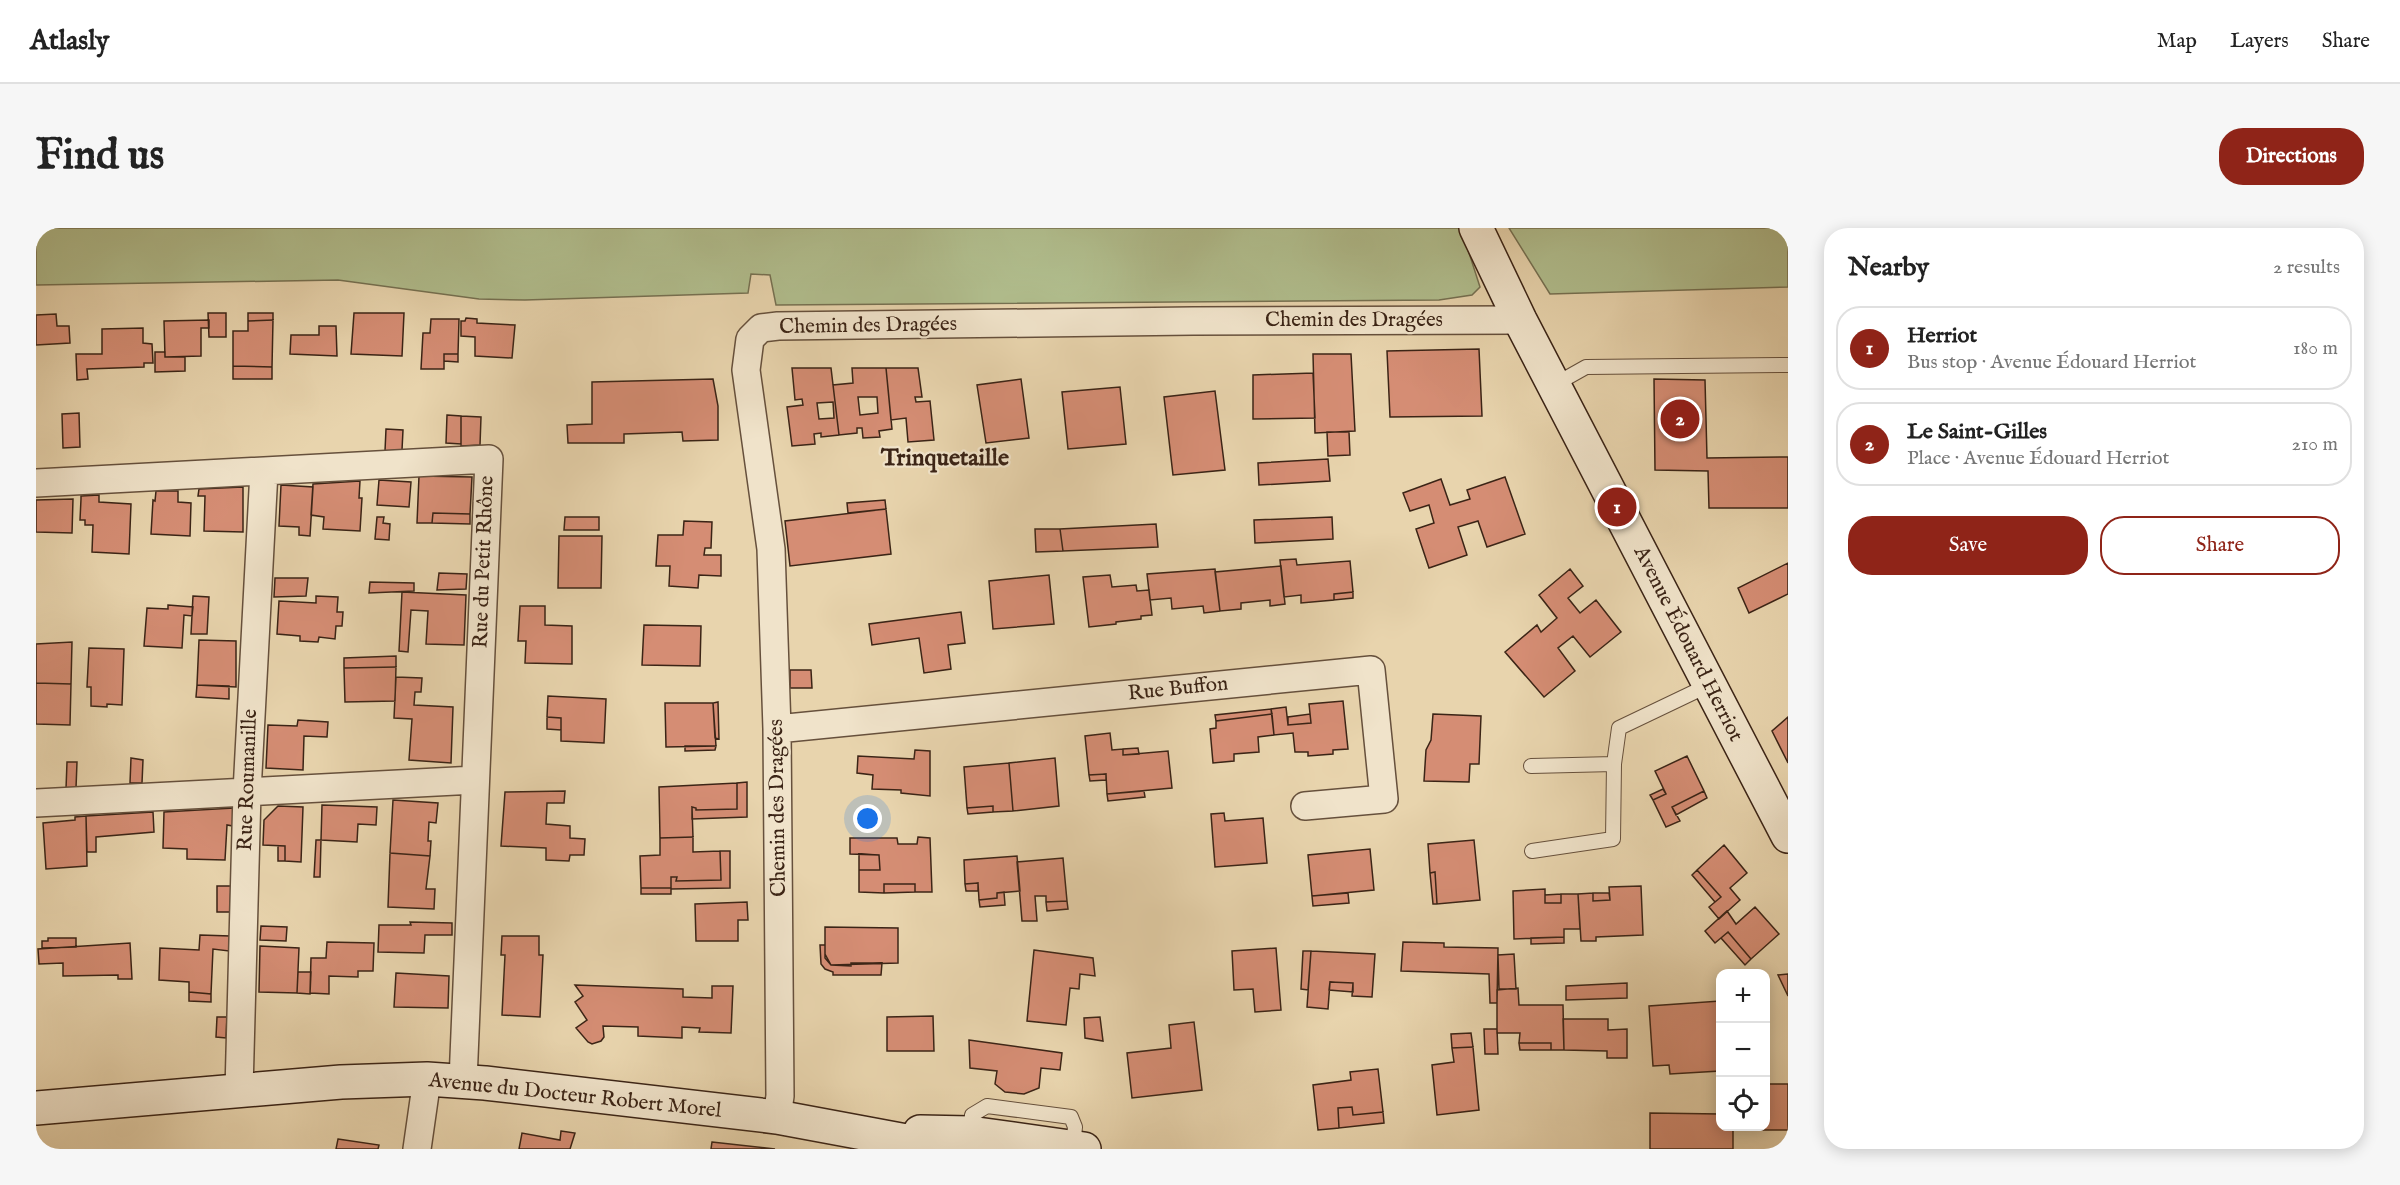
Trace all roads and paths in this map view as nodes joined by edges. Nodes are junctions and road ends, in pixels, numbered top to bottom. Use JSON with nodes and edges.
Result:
{"nodes":[{"id":1,"x":1476,"y":228,"type":"edge"},
{"id":2,"x":1520,"y":320,"type":"junction"},
{"id":3,"x":1788,"y":365,"type":"edge"},
{"id":4,"x":1554,"y":385,"type":"junction"},
{"id":5,"x":264,"y":471,"type":"junction"},
{"id":6,"x":36,"y":483,"type":"edge"},
{"id":7,"x":1709,"y":685,"type":"junction"},
{"id":8,"x":777,"y":729,"type":"junction"},
{"id":9,"x":1614,"y":764,"type":"junction"},
{"id":10,"x":1531,"y":766,"type":"dead end"},
{"id":11,"x":475,"y":780,"type":"junction"},
{"id":12,"x":247,"y":792,"type":"junction"},
{"id":13,"x":36,"y":804,"type":"edge"},
{"id":14,"x":1305,"y":806,"type":"dead end"},
{"id":15,"x":1788,"y":836,"type":"edge"},
{"id":16,"x":1532,"y":851,"type":"dead end"},
{"id":17,"x":427,"y":1079,"type":"junction"},
{"id":18,"x":463,"y":1081,"type":"junction"},
{"id":19,"x":238,"y":1090,"type":"junction"},
{"id":20,"x":36,"y":1108,"type":"edge"},
{"id":21,"x":777,"y":1117,"type":"junction"},
{"id":22,"x":860,"y":1140,"type":"edge"},
{"id":23,"x":959,"y":1141,"type":"edge"},
{"id":24,"x":1078,"y":1148,"type":"edge"},
{"id":25,"x":417,"y":1149,"type":"edge"}],
"edges":[{"from":1,"to":2,"type":"street","name":"Avenue Édouard Herriot"},
{"from":2,"to":4,"type":"street","name":"Avenue Édouard Herriot"},
{"from":2,"to":8,"type":"street","name":"Chemin des Dragées"},
{"from":3,"to":4,"type":"lane"},
{"from":4,"to":7,"type":"street","name":"Avenue Édouard Herriot"},
{"from":5,"to":6,"type":"street","name":"Rue du Petit Rhône"},
{"from":5,"to":11,"type":"street","name":"Rue du Petit Rhône"},
{"from":5,"to":12,"type":"street","name":"Rue Roumanille"},
{"from":7,"to":9,"type":"lane"},
{"from":7,"to":15,"type":"street","name":"Avenue Édouard Herriot"},
{"from":8,"to":14,"type":"street","name":"Rue Buffon"},
{"from":8,"to":21,"type":"street","name":"Chemin des Dragées"},
{"from":9,"to":10,"type":"lane"},
{"from":9,"to":16,"type":"lane"},
{"from":11,"to":12,"type":"street"},
{"from":11,"to":18,"type":"street","name":"Rue du Petit Rhône"},
{"from":12,"to":13,"type":"street"},
{"from":12,"to":19,"type":"street","name":"Rue Roumanille"},
{"from":17,"to":18,"type":"street","name":"Avenue du Docteur Robert Morel"},
{"from":17,"to":19,"type":"street","name":"Avenue du Docteur Robert Morel"},
{"from":17,"to":25,"type":"street"},
{"from":18,"to":21,"type":"street","name":"Avenue du Docteur Robert Morel"},
{"from":19,"to":20,"type":"street","name":"Avenue du Docteur Robert Morel"},
{"from":21,"to":22,"type":"street","name":"Avenue du Docteur Robert Morel"},
{"from":22,"to":23,"type":"street","name":"Avenue du Docteur Robert Morel"},
{"from":23,"to":24,"type":"street","name":"Avenue du Docteur Robert Morel"}]}
